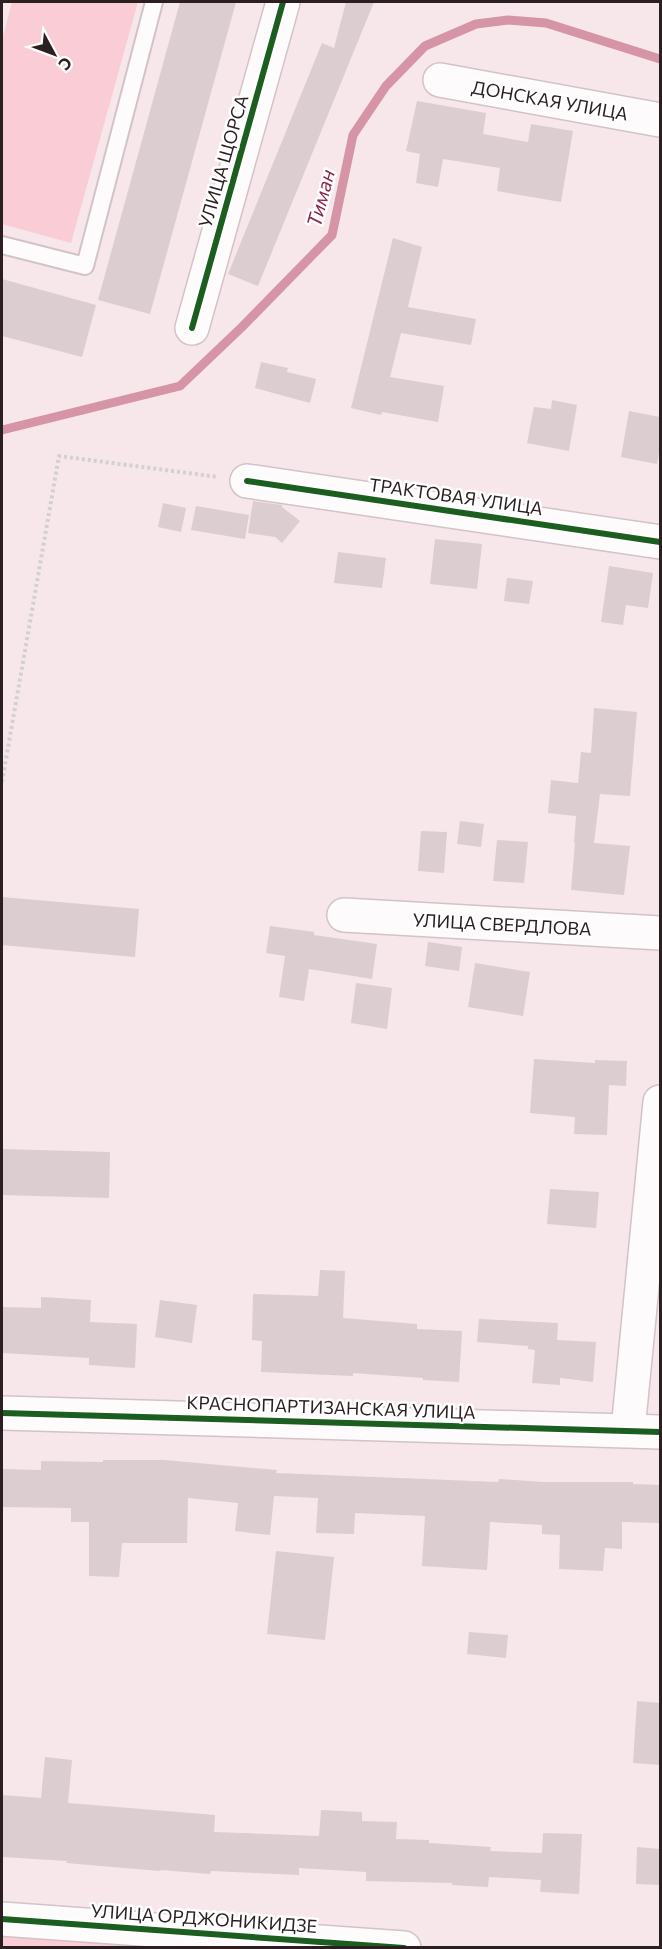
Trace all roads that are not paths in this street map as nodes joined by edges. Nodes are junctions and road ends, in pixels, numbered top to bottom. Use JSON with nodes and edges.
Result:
{"nodes":[{"id":1,"x":154,"y":2,"type":"edge"},
{"id":2,"x":283,"y":2,"type":"edge"},
{"id":3,"x":440,"y":80,"type":"dead end"},
{"id":4,"x":660,"y":120,"type":"edge"},
{"id":5,"x":2,"y":245,"type":"edge"},
{"id":6,"x":192,"y":328,"type":"dead end"},
{"id":7,"x":247,"y":481,"type":"road end"},
{"id":8,"x":660,"y":542,"type":"edge"},
{"id":9,"x":344,"y":915,"type":"dead end"},
{"id":10,"x":660,"y":933,"type":"edge"},
{"id":11,"x":660,"y":1102,"type":"edge"},
{"id":12,"x":2,"y":1413,"type":"edge"},
{"id":13,"x":628,"y":1430,"type":"junction"},
{"id":14,"x":660,"y":1432,"type":"edge"},
{"id":15,"x":2,"y":1919,"type":"edge"},
{"id":16,"x":404,"y":1947,"type":"edge"}],
"edges":[{"from":1,"to":5,"type":"lane"},
{"from":2,"to":6,"type":"street","name":"УЛИЦА ЩОРСА"},
{"from":3,"to":4,"type":"street","name":"ДОНСКАЯ УЛИЦА"},
{"from":7,"to":8,"type":"street","name":"ТРАКТОВАЯ УЛИЦА"},
{"from":9,"to":10,"type":"street","name":"УЛИЦА СВЕРДЛОВА"},
{"from":11,"to":13,"type":"street"},
{"from":12,"to":13,"type":"street","name":"КРАСНОПАРТИЗАНСКАЯ УЛИЦА"},
{"from":13,"to":14,"type":"street","name":"КРАСНОПАРТИЗАНСКАЯ УЛИЦА"},
{"from":15,"to":16,"type":"street","name":"УЛИЦА ОРДЖОНИКИДЗЕ"}]}
